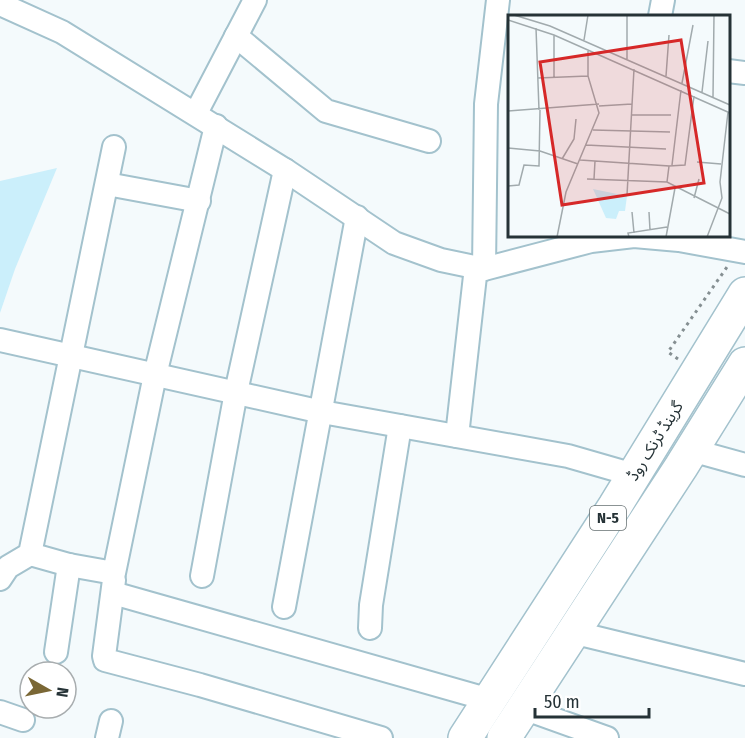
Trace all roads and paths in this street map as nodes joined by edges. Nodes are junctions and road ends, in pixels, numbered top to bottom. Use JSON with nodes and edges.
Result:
{"nodes":[{"id":1,"x":255,"y":0,"type":"edge"},
{"id":2,"x":498,"y":0,"type":"edge"},
{"id":3,"x":663,"y":0,"type":"edge"},
{"id":4,"x":0,"y":4,"type":"edge"},
{"id":5,"x":660,"y":15,"type":"edge"},
{"id":6,"x":236,"y":36,"type":"junction"},
{"id":7,"x":730,"y":71,"type":"edge"},
{"id":8,"x":745,"y":74,"type":"edge"},
{"id":9,"x":196,"y":113,"type":"junction"},
{"id":10,"x":216,"y":126,"type":"junction"},
{"id":11,"x":429,"y":141,"type":"dead end"},
{"id":12,"x":114,"y":147,"type":"dead end"},
{"id":13,"x":285,"y":170,"type":"junction"},
{"id":14,"x":107,"y":184,"type":"junction"},
{"id":15,"x":199,"y":201,"type":"junction"},
{"id":16,"x":357,"y":217,"type":"junction"},
{"id":17,"x":625,"y":237,"type":"edge"},
{"id":18,"x":645,"y":237,"type":"edge"},
{"id":19,"x":745,"y":252,"type":"edge"},
{"id":20,"x":727,"y":266,"type":"dead end"},
{"id":21,"x":480,"y":268,"type":"junction"},
{"id":22,"x":745,"y":294,"type":"edge"},
{"id":23,"x":0,"y":340,"type":"edge"},
{"id":24,"x":674,"y":344,"type":"dead end"},
{"id":25,"x":71,"y":356,"type":"junction"},
{"id":26,"x":745,"y":364,"type":"edge"},
{"id":27,"x":155,"y":375,"type":"junction"},
{"id":28,"x":236,"y":392,"type":"junction"},
{"id":29,"x":322,"y":412,"type":"junction"},
{"id":30,"x":400,"y":426,"type":"junction"},
{"id":31,"x":456,"y":436,"type":"junction"},
{"id":32,"x":692,"y":450,"type":"junction"},
{"id":33,"x":745,"y":465,"type":"edge"},
{"id":34,"x":634,"y":475,"type":"junction"},
{"id":35,"x":30,"y":554,"type":"junction"},
{"id":36,"x":69,"y":565,"type":"junction"},
{"id":37,"x":202,"y":576,"type":"dead end"},
{"id":38,"x":0,"y":579,"type":"edge"},
{"id":39,"x":113,"y":583,"type":"junction"},
{"id":40,"x":284,"y":607,"type":"dead end"},
{"id":41,"x":370,"y":628,"type":"dead end"},
{"id":42,"x":572,"y":632,"type":"junction"},
{"id":43,"x":56,"y":652,"type":"dead end"},
{"id":44,"x":745,"y":674,"type":"edge"},
{"id":45,"x":490,"y":700,"type":"junction"},
{"id":46,"x":523,"y":708,"type":"junction"},
{"id":47,"x":0,"y":712,"type":"edge"},
{"id":48,"x":18,"y":718,"type":"edge"},
{"id":49,"x":381,"y":738,"type":"edge"},
{"id":50,"x":465,"y":738,"type":"edge"},
{"id":51,"x":504,"y":738,"type":"edge"},
{"id":52,"x":607,"y":738,"type":"edge"}],
"edges":[{"from":1,"to":6,"type":"street"},
{"from":2,"to":21,"type":"street"},
{"from":3,"to":5,"type":"street"},
{"from":4,"to":9,"type":"street"},
{"from":6,"to":9,"type":"street"},
{"from":6,"to":11,"type":"street"},
{"from":7,"to":8,"type":"street"},
{"from":9,"to":10,"type":"street"},
{"from":10,"to":13,"type":"street"},
{"from":10,"to":15,"type":"street"},
{"from":12,"to":14,"type":"street"},
{"from":13,"to":16,"type":"street"},
{"from":13,"to":28,"type":"street"},
{"from":14,"to":15,"type":"street"},
{"from":14,"to":25,"type":"street"},
{"from":15,"to":27,"type":"street"},
{"from":16,"to":21,"type":"street"},
{"from":16,"to":29,"type":"street"},
{"from":17,"to":21,"type":"street"},
{"from":18,"to":19,"type":"street"},
{"from":20,"to":24,"type":"path"},
{"from":21,"to":31,"type":"street"},
{"from":22,"to":34,"type":"highway","name":"گرینڈ ٹرنک روڈ","number":"N-5"},
{"from":23,"to":25,"type":"street"},
{"from":25,"to":27,"type":"street"},
{"from":25,"to":35,"type":"street"},
{"from":26,"to":32,"type":"highway","number":"N-5"},
{"from":27,"to":28,"type":"street"},
{"from":27,"to":39,"type":"street"},
{"from":28,"to":29,"type":"street"},
{"from":28,"to":37,"type":"street"},
{"from":29,"to":30,"type":"street"},
{"from":29,"to":40,"type":"street"},
{"from":30,"to":31,"type":"street"},
{"from":30,"to":41,"type":"street"},
{"from":31,"to":34,"type":"street"},
{"from":32,"to":33,"type":"street"},
{"from":32,"to":42,"type":"highway","number":"N-5"},
{"from":34,"to":45,"type":"highway","name":"گرینڈ ٹرنک روڈ","number":"N-5"},
{"from":35,"to":36,"type":"street"},
{"from":35,"to":38,"type":"street"},
{"from":36,"to":39,"type":"street"},
{"from":36,"to":43,"type":"street"},
{"from":39,"to":45,"type":"street"},
{"from":39,"to":49,"type":"street"},
{"from":42,"to":44,"type":"street"},
{"from":42,"to":46,"type":"highway","number":"N-5"},
{"from":45,"to":50,"type":"highway","name":"گرینڈ ٹرنک روڈ","number":"N-5"},
{"from":46,"to":51,"type":"highway","number":"N-5"},
{"from":46,"to":52,"type":"street"},
{"from":47,"to":48,"type":"street"}]}
